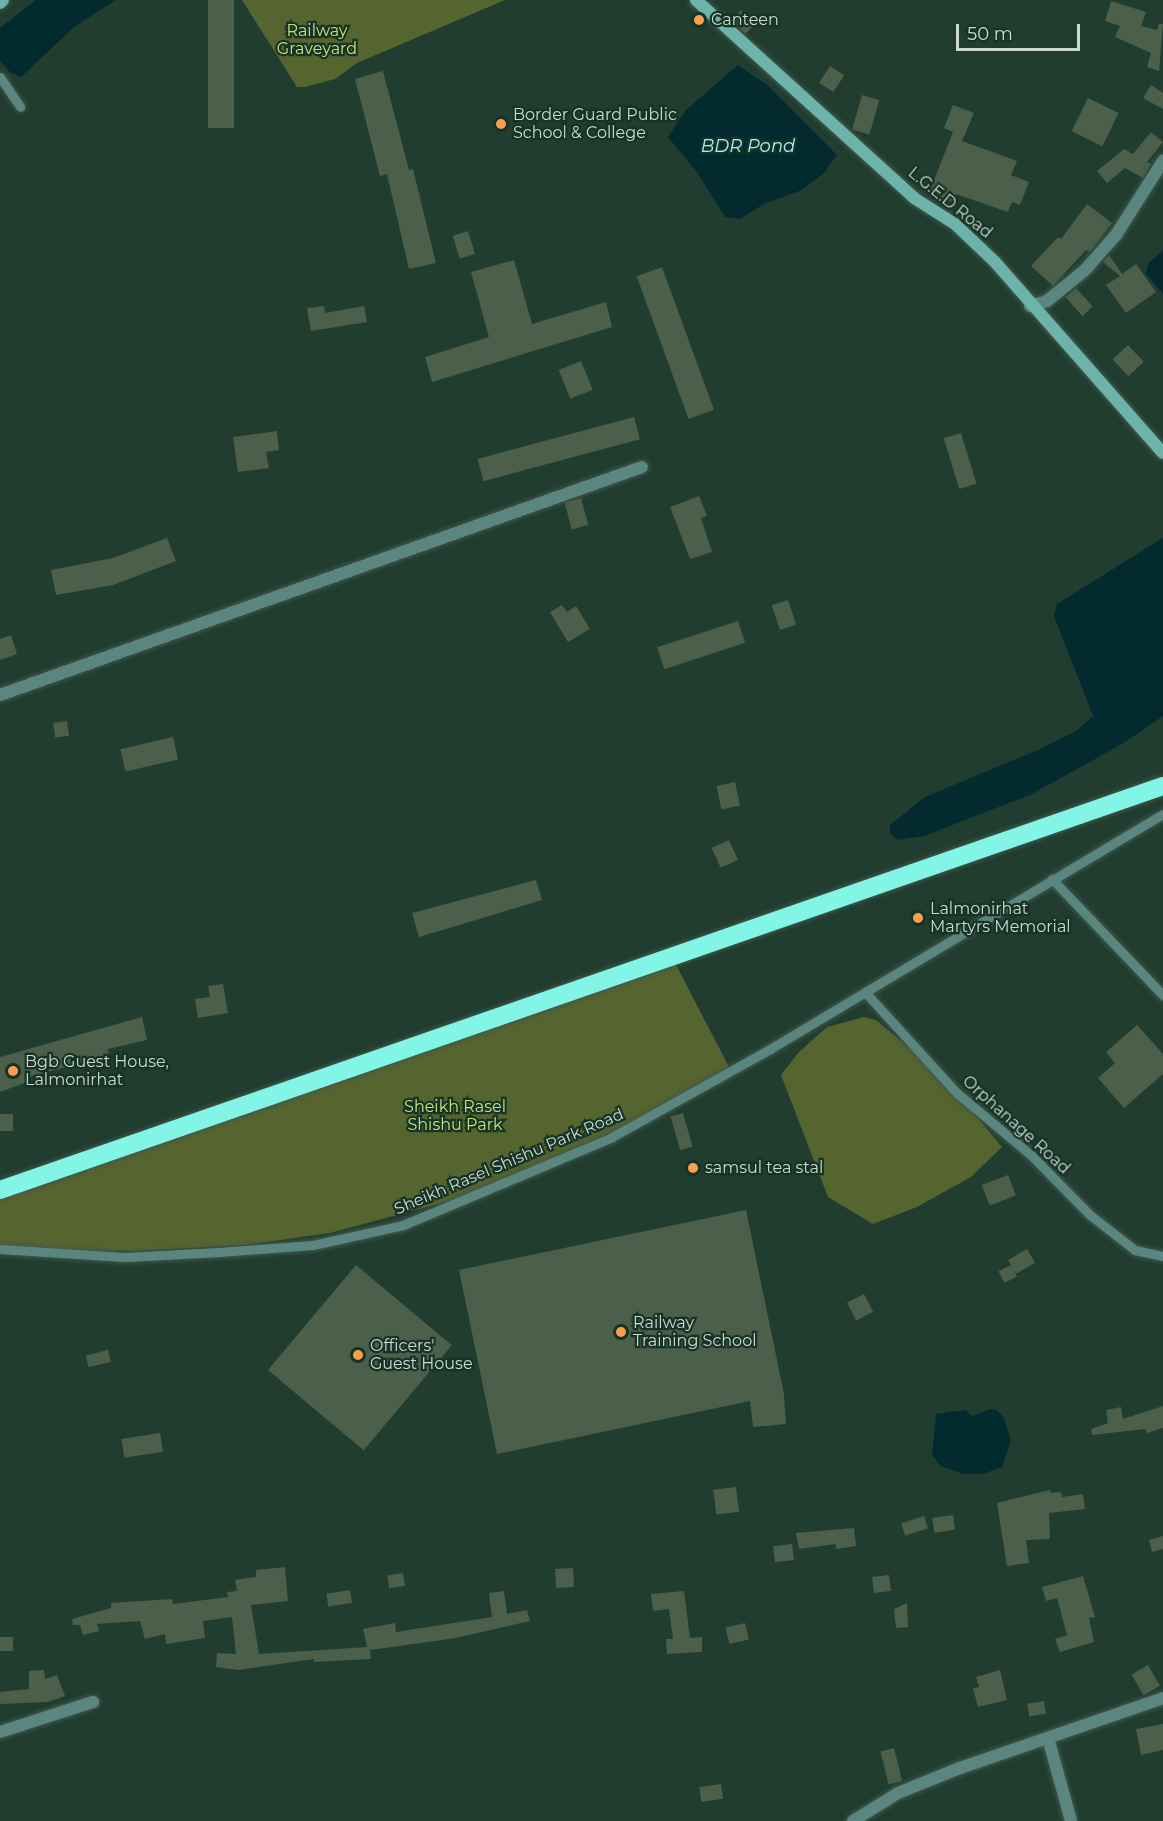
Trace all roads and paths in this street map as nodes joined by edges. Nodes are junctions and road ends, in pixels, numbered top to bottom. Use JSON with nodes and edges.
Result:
{"nodes":[{"id":1,"x":696,"y":0,"type":"edge"},
{"id":2,"x":0,"y":77,"type":"edge"},
{"id":3,"x":20,"y":107,"type":"dead end"},
{"id":4,"x":1163,"y":160,"type":"edge"},
{"id":5,"x":1030,"y":306,"type":"junction"},
{"id":6,"x":1163,"y":453,"type":"edge"},
{"id":7,"x":642,"y":467,"type":"dead end"},
{"id":8,"x":0,"y":695,"type":"edge"},
{"id":9,"x":1163,"y":786,"type":"edge"},
{"id":10,"x":1163,"y":814,"type":"edge"},
{"id":11,"x":1052,"y":879,"type":"junction"},
{"id":12,"x":865,"y":992,"type":"junction"},
{"id":13,"x":1163,"y":995,"type":"edge"},
{"id":14,"x":0,"y":1190,"type":"edge"},
{"id":15,"x":0,"y":1249,"type":"edge"},
{"id":16,"x":1163,"y":1256,"type":"edge"},
{"id":17,"x":1163,"y":1698,"type":"edge"},
{"id":18,"x":93,"y":1702,"type":"dead end"},
{"id":19,"x":0,"y":1732,"type":"edge"},
{"id":20,"x":1048,"y":1737,"type":"junction"},
{"id":21,"x":853,"y":1821,"type":"edge"},
{"id":22,"x":1071,"y":1821,"type":"edge"}],
"edges":[{"from":1,"to":5,"type":"main road","name":"L.G.E.D Road"},
{"from":2,"to":3,"type":"lane"},
{"from":4,"to":5,"type":"street"},
{"from":5,"to":6,"type":"main road","name":"L.G.E.D Road"},
{"from":7,"to":8,"type":"street"},
{"from":9,"to":14,"type":"highway"},
{"from":10,"to":11,"type":"lane","name":"Sheikh Rasel Shishu Park Road"},
{"from":11,"to":12,"type":"lane","name":"Sheikh Rasel Shishu Park Road"},
{"from":11,"to":13,"type":"lane"},
{"from":12,"to":15,"type":"lane","name":"Sheikh Rasel Shishu Park Road"},
{"from":12,"to":16,"type":"lane","name":"Orphanage Road"},
{"from":17,"to":20,"type":"street"},
{"from":18,"to":19,"type":"street"},
{"from":20,"to":21,"type":"street"},
{"from":20,"to":22,"type":"street"}]}
